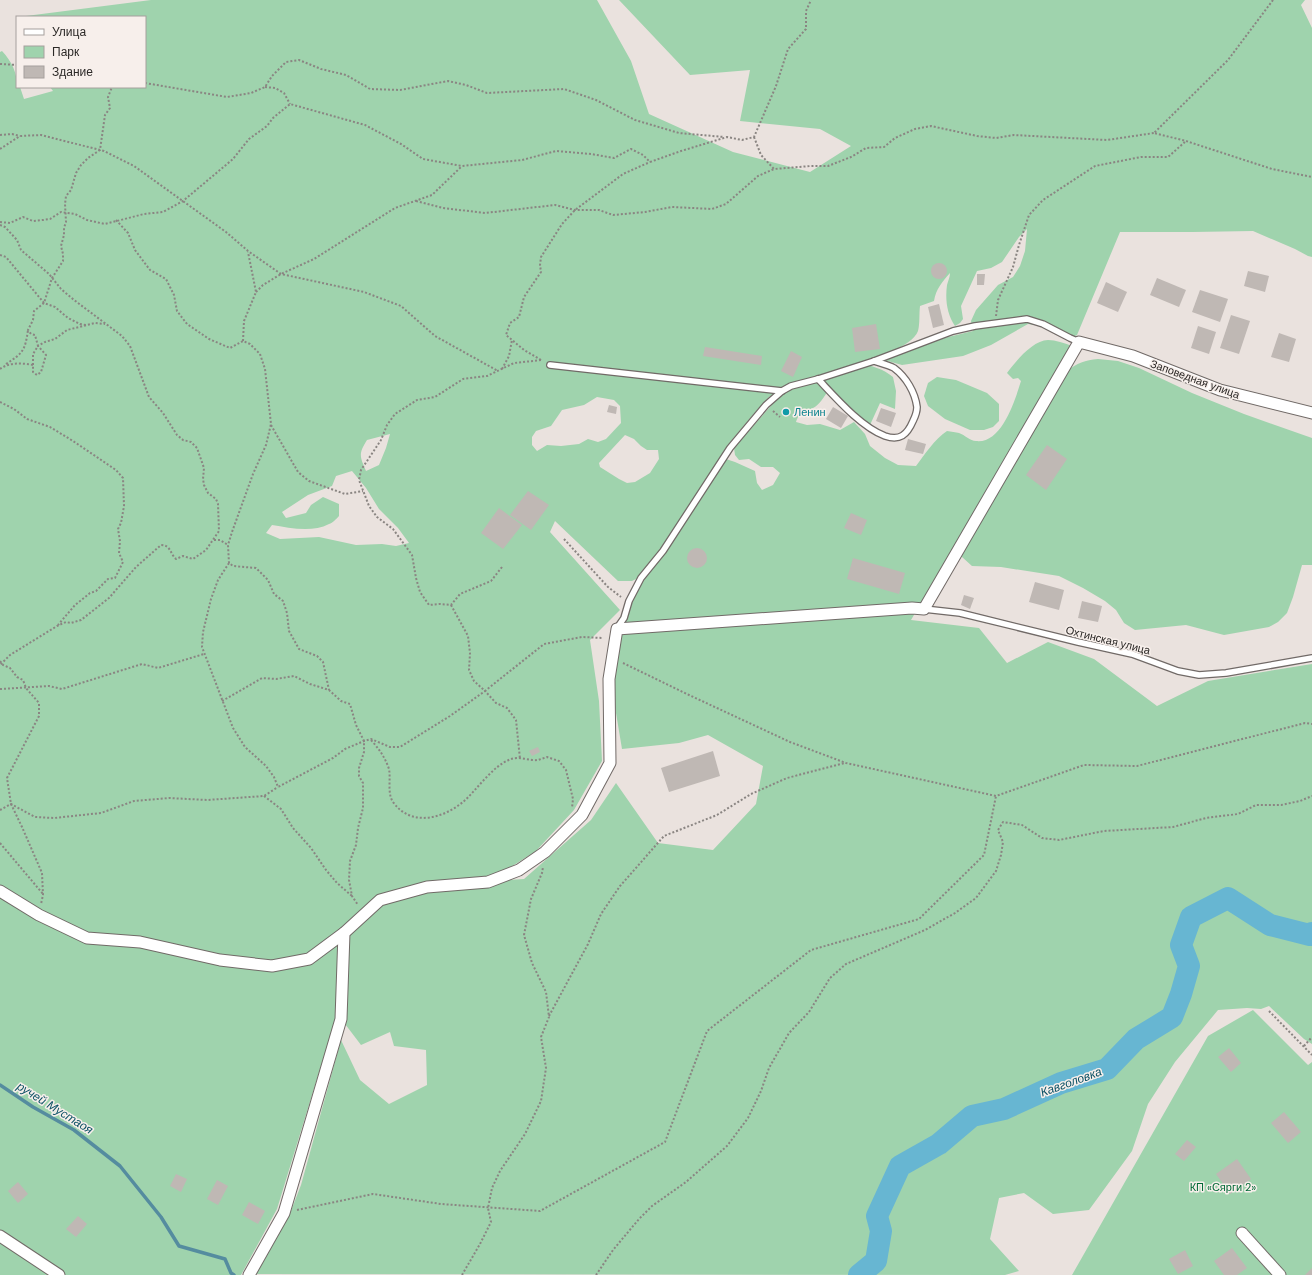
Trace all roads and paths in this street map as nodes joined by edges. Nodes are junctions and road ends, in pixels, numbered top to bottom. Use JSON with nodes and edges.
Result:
{"nodes":[{"id":1,"x":811,"y":0,"type":"edge"},
{"id":2,"x":1273,"y":0,"type":"edge"},
{"id":3,"x":0,"y":64,"type":"edge"},
{"id":4,"x":16,"y":65,"type":"edge"},
{"id":5,"x":146,"y":83,"type":"edge"},
{"id":6,"x":265,"y":87,"type":"junction"},
{"id":7,"x":112,"y":88,"type":"edge"},
{"id":8,"x":290,"y":104,"type":"junction"},
{"id":9,"x":1154,"y":134,"type":"junction"},
{"id":10,"x":0,"y":135,"type":"edge"},
{"id":11,"x":20,"y":136,"type":"junction"},
{"id":12,"x":727,"y":137,"type":"junction"},
{"id":13,"x":754,"y":137,"type":"junction"},
{"id":14,"x":1186,"y":141,"type":"junction"},
{"id":15,"x":0,"y":149,"type":"edge"},
{"id":16,"x":100,"y":150,"type":"junction"},
{"id":17,"x":650,"y":162,"type":"junction"},
{"id":18,"x":462,"y":166,"type":"junction"},
{"id":19,"x":774,"y":170,"type":"junction"},
{"id":20,"x":1312,"y":177,"type":"edge"},
{"id":21,"x":416,"y":200,"type":"junction"},
{"id":22,"x":183,"y":201,"type":"junction"},
{"id":23,"x":575,"y":210,"type":"junction"},
{"id":24,"x":66,"y":213,"type":"junction"},
{"id":25,"x":116,"y":220,"type":"junction"},
{"id":26,"x":0,"y":223,"type":"edge"},
{"id":27,"x":248,"y":251,"type":"junction"},
{"id":28,"x":0,"y":255,"type":"edge"},
{"id":29,"x":281,"y":274,"type":"junction"},
{"id":30,"x":52,"y":278,"type":"junction"},
{"id":31,"x":256,"y":292,"type":"junction"},
{"id":32,"x":44,"y":303,"type":"junction"},
{"id":33,"x":996,"y":322,"type":"junction"},
{"id":34,"x":106,"y":324,"type":"junction"},
{"id":35,"x":87,"y":326,"type":"junction"},
{"id":36,"x":28,"y":330,"type":"junction"},
{"id":37,"x":512,"y":340,"type":"junction"},
{"id":38,"x":242,"y":341,"type":"junction"},
{"id":39,"x":1079,"y":342,"type":"junction"},
{"id":40,"x":38,"y":346,"type":"junction"},
{"id":41,"x":542,"y":360,"type":"junction"},
{"id":42,"x":874,"y":361,"type":"junction"},
{"id":43,"x":6,"y":365,"type":"junction"},
{"id":44,"x":33,"y":365,"type":"junction"},
{"id":45,"x":550,"y":365,"type":"joint"},
{"id":46,"x":0,"y":369,"type":"edge"},
{"id":47,"x":502,"y":369,"type":"junction"},
{"id":48,"x":498,"y":371,"type":"junction"},
{"id":49,"x":818,"y":379,"type":"junction"},
{"id":50,"x":782,"y":391,"type":"junction"},
{"id":51,"x":0,"y":402,"type":"edge"},
{"id":52,"x":1312,"y":413,"type":"edge"},
{"id":53,"x":271,"y":424,"type":"junction"},
{"id":54,"x":363,"y":491,"type":"junction"},
{"id":55,"x":564,"y":539,"type":"dead end"},
{"id":56,"x":214,"y":540,"type":"junction"},
{"id":57,"x":228,"y":545,"type":"junction"},
{"id":58,"x":230,"y":563,"type":"junction"},
{"id":59,"x":502,"y":567,"type":"dead end"},
{"id":60,"x":629,"y":601,"type":"junction"},
{"id":61,"x":451,"y":605,"type":"junction"},
{"id":62,"x":924,"y":609,"type":"junction"},
{"id":63,"x":57,"y":626,"type":"junction"},
{"id":64,"x":616,"y":634,"type":"junction"},
{"id":65,"x":204,"y":654,"type":"junction"},
{"id":66,"x":612,"y":657,"type":"junction"},
{"id":67,"x":1312,"y":658,"type":"edge"},
{"id":68,"x":0,"y":663,"type":"edge"},
{"id":69,"x":26,"y":688,"type":"junction"},
{"id":70,"x":0,"y":689,"type":"edge"},
{"id":71,"x":329,"y":690,"type":"junction"},
{"id":72,"x":485,"y":691,"type":"junction"},
{"id":73,"x":222,"y":701,"type":"junction"},
{"id":74,"x":1312,"y":724,"type":"edge"},
{"id":75,"x":371,"y":740,"type":"junction"},
{"id":76,"x":364,"y":741,"type":"junction"},
{"id":77,"x":520,"y":759,"type":"junction"},
{"id":78,"x":846,"y":763,"type":"junction"},
{"id":79,"x":278,"y":787,"type":"junction"},
{"id":80,"x":264,"y":796,"type":"junction"},
{"id":81,"x":996,"y":796,"type":"junction"},
{"id":82,"x":1312,"y":796,"type":"edge"},
{"id":83,"x":10,"y":804,"type":"junction"},
{"id":84,"x":0,"y":810,"type":"edge"},
{"id":85,"x":569,"y":829,"type":"junction"},
{"id":86,"x":0,"y":843,"type":"edge"},
{"id":87,"x":545,"y":852,"type":"junction"},
{"id":88,"x":0,"y":891,"type":"edge"},
{"id":89,"x":43,"y":895,"type":"junction"},
{"id":90,"x":352,"y":896,"type":"junction"},
{"id":91,"x":360,"y":908,"type":"dead end"},
{"id":92,"x":39,"y":915,"type":"junction"},
{"id":93,"x":344,"y":933,"type":"junction"},
{"id":94,"x":1269,"y":1011,"type":"dead end"},
{"id":95,"x":548,"y":1017,"type":"junction"},
{"id":96,"x":1312,"y":1037,"type":"edge"},
{"id":97,"x":1304,"y":1046,"type":"junction"},
{"id":98,"x":1312,"y":1055,"type":"edge"},
{"id":99,"x":488,"y":1208,"type":"junction"},
{"id":100,"x":284,"y":1213,"type":"junction"},
{"id":101,"x":1242,"y":1233,"type":"dead end"},
{"id":102,"x":0,"y":1236,"type":"edge"},
{"id":103,"x":58,"y":1275,"type":"edge"},
{"id":104,"x":249,"y":1275,"type":"edge"},
{"id":105,"x":462,"y":1275,"type":"edge"},
{"id":106,"x":596,"y":1275,"type":"edge"},
{"id":107,"x":1280,"y":1275,"type":"edge"}],
"edges":[{"from":1,"to":13,"type":"path"},
{"from":2,"to":9,"type":"path"},
{"from":3,"to":4,"type":"path"},
{"from":5,"to":6,"type":"path"},
{"from":6,"to":8,"type":"path"},
{"from":6,"to":12,"type":"path"},
{"from":7,"to":16,"type":"path"},
{"from":8,"to":18,"type":"path"},
{"from":8,"to":22,"type":"path"},
{"from":9,"to":14,"type":"path"},
{"from":9,"to":19,"type":"path"},
{"from":10,"to":11,"type":"path"},
{"from":11,"to":15,"type":"path"},
{"from":11,"to":16,"type":"path"},
{"from":12,"to":13,"type":"path"},
{"from":12,"to":17,"type":"path"},
{"from":13,"to":19,"type":"path"},
{"from":14,"to":20,"type":"path"},
{"from":14,"to":33,"type":"path"},
{"from":16,"to":22,"type":"path"},
{"from":16,"to":24,"type":"path"},
{"from":17,"to":18,"type":"path"},
{"from":17,"to":23,"type":"path"},
{"from":18,"to":21,"type":"path"},
{"from":19,"to":23,"type":"path"},
{"from":21,"to":23,"type":"path"},
{"from":21,"to":29,"type":"path"},
{"from":22,"to":25,"type":"path"},
{"from":22,"to":27,"type":"path"},
{"from":23,"to":37,"type":"path"},
{"from":24,"to":25,"type":"path"},
{"from":24,"to":26,"type":"path"},
{"from":24,"to":30,"type":"path"},
{"from":25,"to":38,"type":"path"},
{"from":26,"to":30,"type":"path"},
{"from":27,"to":29,"type":"path"},
{"from":27,"to":31,"type":"path"},
{"from":28,"to":32,"type":"path"},
{"from":29,"to":31,"type":"path"},
{"from":29,"to":48,"type":"path"},
{"from":30,"to":32,"type":"path"},
{"from":30,"to":34,"type":"path"},
{"from":31,"to":38,"type":"path"},
{"from":32,"to":35,"type":"path"},
{"from":32,"to":36,"type":"path"},
{"from":33,"to":39,"type":"lane"},
{"from":33,"to":42,"type":"lane"},
{"from":34,"to":35,"type":"path"},
{"from":34,"to":56,"type":"path"},
{"from":35,"to":40,"type":"path"},
{"from":36,"to":40,"type":"path"},
{"from":36,"to":43,"type":"path"},
{"from":37,"to":41,"type":"path"},
{"from":37,"to":47,"type":"path"},
{"from":38,"to":53,"type":"path"},
{"from":39,"to":52,"type":"street","name":"Заповедная улица"},
{"from":39,"to":62,"type":"street"},
{"from":40,"to":44,"type":"path"},
{"from":40,"to":44,"type":"path"},
{"from":41,"to":45,"type":"path"},
{"from":41,"to":47,"type":"path"},
{"from":42,"to":49,"type":"lane"},
{"from":42,"to":49,"type":"lane"},
{"from":43,"to":44,"type":"path"},
{"from":43,"to":46,"type":"path"},
{"from":45,"to":50,"type":"lane"},
{"from":47,"to":48,"type":"path"},
{"from":48,"to":54,"type":"path"},
{"from":49,"to":50,"type":"lane"},
{"from":50,"to":60,"type":"lane"},
{"from":51,"to":63,"type":"path"},
{"from":53,"to":54,"type":"path"},
{"from":53,"to":57,"type":"path"},
{"from":54,"to":61,"type":"path"},
{"from":55,"to":60,"type":"path"},
{"from":56,"to":57,"type":"path"},
{"from":56,"to":63,"type":"path"},
{"from":57,"to":58,"type":"path"},
{"from":58,"to":65,"type":"path"},
{"from":58,"to":71,"type":"path"},
{"from":59,"to":61,"type":"path"},
{"from":60,"to":64,"type":"lane"},
{"from":61,"to":72,"type":"path"},
{"from":62,"to":64,"type":"street"},
{"from":62,"to":67,"type":"lane","name":"Охтинская улица"},
{"from":63,"to":68,"type":"path"},
{"from":64,"to":66,"type":"street"},
{"from":64,"to":72,"type":"path"},
{"from":65,"to":69,"type":"path"},
{"from":65,"to":73,"type":"path"},
{"from":66,"to":78,"type":"path"},
{"from":66,"to":85,"type":"street"},
{"from":68,"to":69,"type":"path"},
{"from":69,"to":70,"type":"path"},
{"from":69,"to":83,"type":"path"},
{"from":71,"to":73,"type":"path"},
{"from":71,"to":76,"type":"path"},
{"from":72,"to":75,"type":"path"},
{"from":72,"to":77,"type":"path"},
{"from":73,"to":79,"type":"path"},
{"from":74,"to":81,"type":"path"},
{"from":75,"to":76,"type":"path"},
{"from":75,"to":77,"type":"path"},
{"from":76,"to":79,"type":"path"},
{"from":76,"to":90,"type":"path"},
{"from":77,"to":85,"type":"path"},
{"from":78,"to":81,"type":"path"},
{"from":78,"to":95,"type":"path"},
{"from":79,"to":80,"type":"path"},
{"from":80,"to":83,"type":"path"},
{"from":80,"to":90,"type":"path"},
{"from":81,"to":99,"type":"path"},
{"from":82,"to":106,"type":"path"},
{"from":83,"to":84,"type":"path"},
{"from":83,"to":89,"type":"path"},
{"from":85,"to":87,"type":"street"},
{"from":86,"to":89,"type":"path"},
{"from":87,"to":93,"type":"street"},
{"from":87,"to":95,"type":"path"},
{"from":88,"to":92,"type":"street"},
{"from":89,"to":92,"type":"path"},
{"from":90,"to":91,"type":"path"},
{"from":92,"to":93,"type":"street"},
{"from":93,"to":100,"type":"street"},
{"from":94,"to":97,"type":"path"},
{"from":95,"to":99,"type":"path"},
{"from":96,"to":97,"type":"path"},
{"from":97,"to":98,"type":"path"},
{"from":99,"to":100,"type":"path"},
{"from":99,"to":105,"type":"path"},
{"from":100,"to":104,"type":"street"},
{"from":101,"to":107,"type":"street"},
{"from":102,"to":103,"type":"street"}]}
